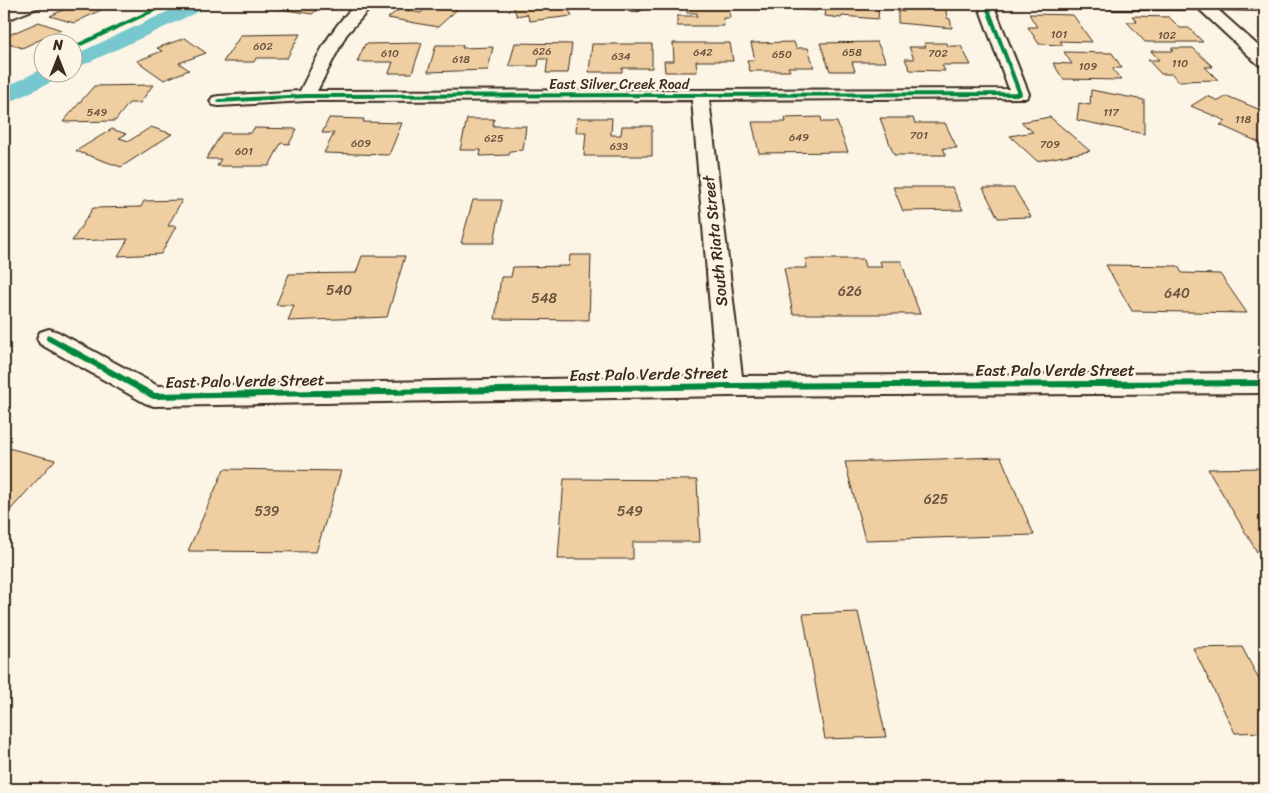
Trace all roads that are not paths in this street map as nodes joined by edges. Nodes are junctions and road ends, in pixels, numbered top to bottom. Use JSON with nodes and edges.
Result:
{"nodes":[{"id":1,"x":34,"y":4,"type":"edge"},
{"id":2,"x":366,"y":4,"type":"edge"},
{"id":3,"x":986,"y":4,"type":"edge"},
{"id":4,"x":1113,"y":4,"type":"edge"},
{"id":5,"x":1203,"y":5,"type":"edge"},
{"id":6,"x":1265,"y":5,"type":"edge"},
{"id":7,"x":4,"y":16,"type":"edge"},
{"id":8,"x":1265,"y":61,"type":"edge"},
{"id":9,"x":306,"y":96,"type":"junction"},
{"id":10,"x":700,"y":96,"type":"junction"},
{"id":11,"x":219,"y":101,"type":"dead end"},
{"id":12,"x":49,"y":338,"type":"dead end"},
{"id":13,"x":1265,"y":383,"type":"edge"},
{"id":14,"x":730,"y":386,"type":"junction"}],
"edges":[{"from":1,"to":7,"type":"street"},
{"from":2,"to":9,"type":"street"},
{"from":3,"to":10,"type":"street","name":"East Silver Creek Road"},
{"from":4,"to":5,"type":"street"},
{"from":5,"to":6,"type":"street"},
{"from":5,"to":8,"type":"street"},
{"from":9,"to":10,"type":"street","name":"East Silver Creek Road"},
{"from":9,"to":11,"type":"street","name":"East Silver Creek Road"},
{"from":10,"to":14,"type":"street","name":"South Riata Street"},
{"from":12,"to":14,"type":"street","name":"East Palo Verde Street"},
{"from":13,"to":14,"type":"street","name":"East Palo Verde Street"}]}
